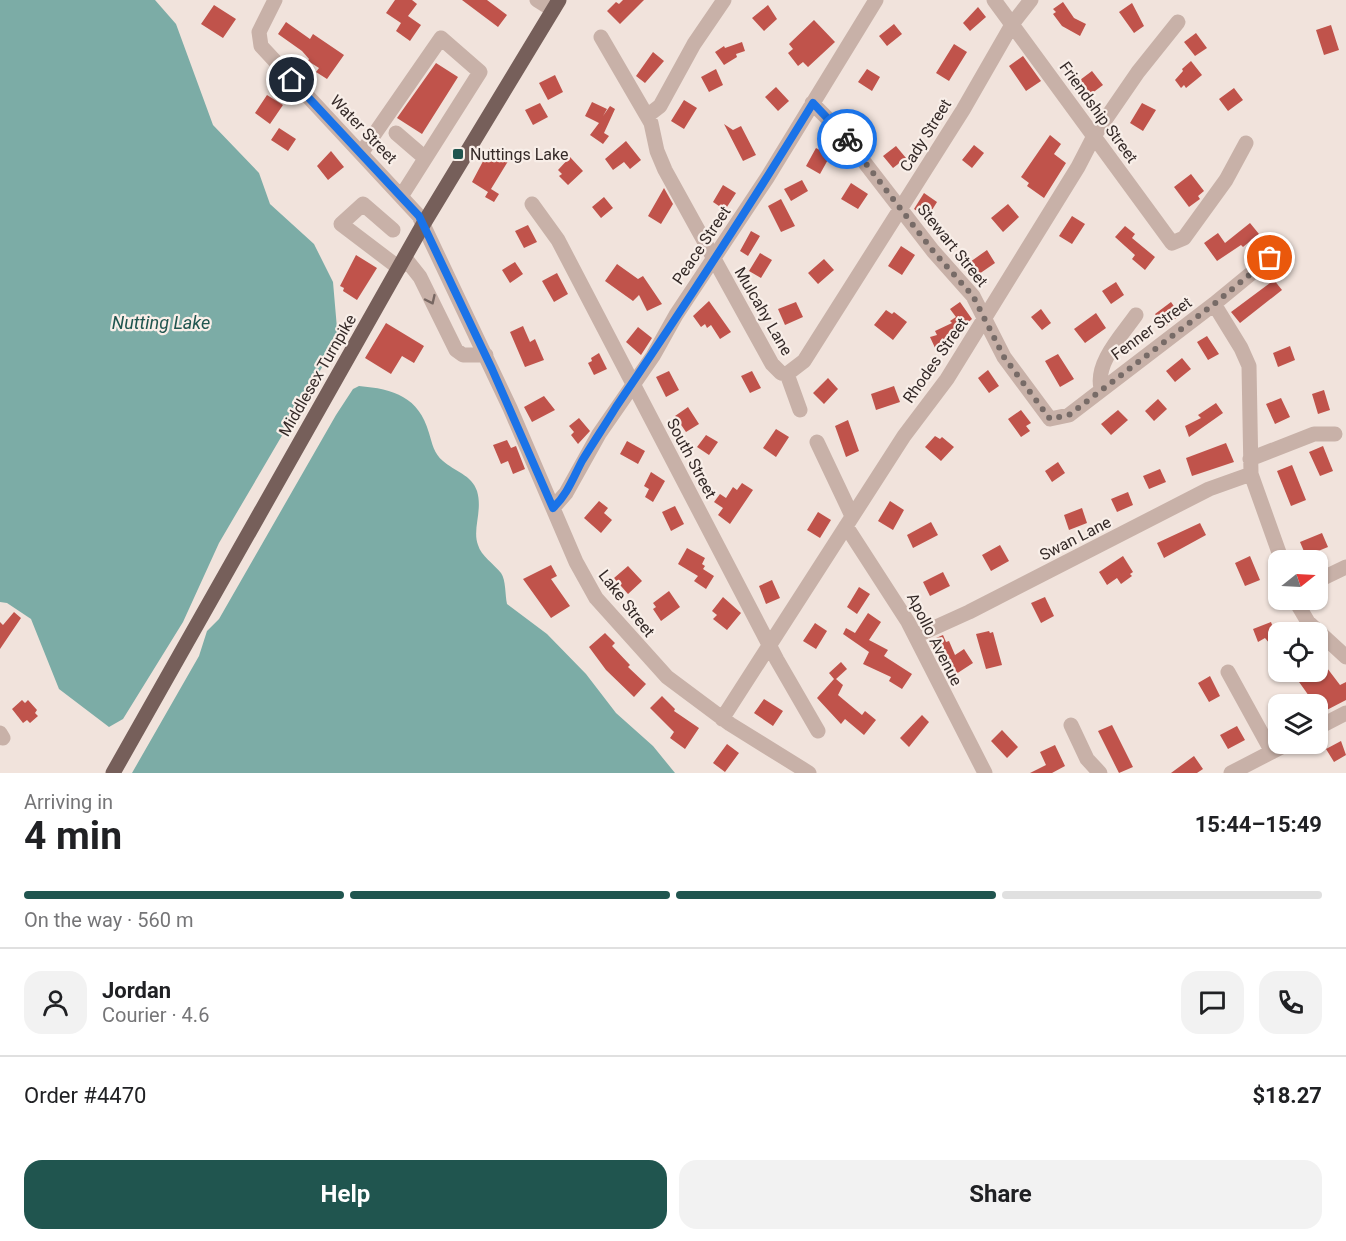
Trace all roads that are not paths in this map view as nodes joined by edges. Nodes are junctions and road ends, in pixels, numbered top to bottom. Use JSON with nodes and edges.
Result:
{"nodes":[{"id":1,"x":275,"y":0,"type":"edge"},
{"id":2,"x":537,"y":0,"type":"edge"},
{"id":3,"x":724,"y":0,"type":"edge"},
{"id":4,"x":876,"y":0,"type":"edge"},
{"id":5,"x":994,"y":0,"type":"edge"},
{"id":6,"x":1030,"y":0,"type":"edge"},
{"id":7,"x":556,"y":5,"type":"edge"},
{"id":8,"x":1178,"y":22,"type":"dead end"},
{"id":9,"x":1013,"y":23,"type":"junction"},
{"id":10,"x":601,"y":37,"type":"dead end"},
{"id":11,"x":813,"y":103,"type":"junction"},
{"id":12,"x":648,"y":116,"type":"junction"},
{"id":13,"x":396,"y":133,"type":"dead end"},
{"id":14,"x":1094,"y":136,"type":"junction"},
{"id":15,"x":1246,"y":143,"type":"dead end"},
{"id":16,"x":362,"y":152,"type":"junction"},
{"id":17,"x":425,"y":158,"type":"junction"},
{"id":18,"x":402,"y":195,"type":"junction"},
{"id":19,"x":532,"y":204,"type":"dead end"},
{"id":20,"x":900,"y":208,"type":"junction"},
{"id":21,"x":424,"y":224,"type":"junction"},
{"id":22,"x":393,"y":230,"type":"dead end"},
{"id":23,"x":714,"y":258,"type":"junction"},
{"id":24,"x":1270,"y":258,"type":"dead end"},
{"id":25,"x":402,"y":263,"type":"junction"},
{"id":26,"x":1214,"y":304,"type":"junction"},
{"id":27,"x":1136,"y":315,"type":"dead end"},
{"id":28,"x":986,"y":318,"type":"junction"},
{"id":29,"x":486,"y":355,"type":"junction"},
{"id":30,"x":787,"y":374,"type":"junction"},
{"id":31,"x":632,"y":384,"type":"junction"},
{"id":32,"x":1101,"y":388,"type":"junction"},
{"id":33,"x":800,"y":410,"type":"dead end"},
{"id":34,"x":1050,"y":419,"type":"joint"},
{"id":35,"x":1335,"y":434,"type":"dead end"},
{"id":36,"x":817,"y":442,"type":"dead end"},
{"id":37,"x":1250,"y":466,"type":"junction"},
{"id":38,"x":553,"y":508,"type":"junction"},
{"id":39,"x":849,"y":521,"type":"junction"},
{"id":40,"x":1278,"y":550,"type":"edge"},
{"id":41,"x":1346,"y":567,"type":"edge"},
{"id":42,"x":1328,"y":575,"type":"edge"},
{"id":43,"x":1301,"y":610,"type":"edge"},
{"id":44,"x":916,"y":636,"type":"junction"},
{"id":45,"x":770,"y":645,"type":"junction"},
{"id":46,"x":1346,"y":657,"type":"edge"},
{"id":47,"x":1228,"y":672,"type":"dead end"},
{"id":48,"x":1346,"y":713,"type":"edge"},
{"id":49,"x":722,"y":719,"type":"junction"},
{"id":50,"x":1328,"y":722,"type":"edge"},
{"id":51,"x":1071,"y":725,"type":"dead end"},
{"id":52,"x":818,"y":731,"type":"dead end"},
{"id":53,"x":1268,"y":745,"type":"edge"},
{"id":54,"x":1268,"y":754,"type":"edge"},
{"id":55,"x":113,"y":773,"type":"edge"},
{"id":56,"x":809,"y":773,"type":"edge"},
{"id":57,"x":986,"y":773,"type":"edge"},
{"id":58,"x":1100,"y":773,"type":"edge"},
{"id":59,"x":1231,"y":773,"type":"edge"}],
"edges":[{"from":1,"to":16,"type":"street","name":"Water Street"},
{"from":2,"to":7,"type":"street"},
{"from":3,"to":12,"type":"street"},
{"from":4,"to":11,"type":"street","name":"Peace Street"},
{"from":5,"to":9,"type":"street","name":"Friendship Street"},
{"from":6,"to":9,"type":"street","name":"Cady Street"},
{"from":7,"to":21,"type":"main road","name":"Middlesex Turnpike"},
{"from":8,"to":14,"type":"street","name":"Rhodes Street"},
{"from":9,"to":14,"type":"street","name":"Friendship Street"},
{"from":9,"to":20,"type":"street","name":"Cady Street"},
{"from":10,"to":12,"type":"street","name":"Mulcahy Lane"},
{"from":11,"to":20,"type":"street","name":"Stewart Street"},
{"from":11,"to":23,"type":"street","name":"Peace Street"},
{"from":12,"to":23,"type":"street","name":"Mulcahy Lane"},
{"from":13,"to":17,"type":"street"},
{"from":14,"to":15,"type":"street","name":"Friendship Street"},
{"from":14,"to":28,"type":"street","name":"Rhodes Street"},
{"from":16,"to":17,"type":"street"},
{"from":16,"to":18,"type":"street","name":"Water Street"},
{"from":17,"to":18,"type":"street"},
{"from":18,"to":21,"type":"street","name":"Water Street"},
{"from":19,"to":31,"type":"street","name":"South Street"},
{"from":20,"to":28,"type":"street","name":"Stewart Street"},
{"from":20,"to":30,"type":"street","name":"Cady Street"},
{"from":21,"to":25,"type":"main road","name":"Middlesex Turnpike"},
{"from":21,"to":29,"type":"street","name":"Lake Street"},
{"from":22,"to":25,"type":"street"},
{"from":23,"to":30,"type":"street","name":"Mulcahy Lane"},
{"from":23,"to":31,"type":"street","name":"Peace Street"},
{"from":24,"to":26,"type":"street","name":"Fenner Street"},
{"from":25,"to":29,"type":"street","one_way":true},
{"from":25,"to":55,"type":"main road","name":"Middlesex Turnpike"},
{"from":26,"to":32,"type":"street","name":"Fenner Street"},
{"from":26,"to":37,"type":"street"},
{"from":27,"to":32,"type":"street"},
{"from":28,"to":34,"type":"street","name":"Stewart Street"},
{"from":28,"to":39,"type":"street","name":"Rhodes Street"},
{"from":29,"to":38,"type":"street","name":"Lake Street"},
{"from":30,"to":33,"type":"street"},
{"from":31,"to":38,"type":"street","name":"Peace Street"},
{"from":31,"to":45,"type":"street","name":"South Street"},
{"from":32,"to":34,"type":"street","name":"Fenner Street"},
{"from":35,"to":37,"type":"street","name":"Swan Lane"},
{"from":36,"to":39,"type":"street","name":"Apollo Avenue"},
{"from":37,"to":40,"type":"street"},
{"from":37,"to":44,"type":"street","name":"Swan Lane"},
{"from":38,"to":49,"type":"street","name":"Lake Street"},
{"from":39,"to":44,"type":"street","name":"Apollo Avenue"},
{"from":39,"to":45,"type":"street","name":"Rhodes Street"},
{"from":41,"to":42,"type":"street"},
{"from":43,"to":46,"type":"street"},
{"from":44,"to":57,"type":"street","name":"Apollo Avenue"},
{"from":45,"to":49,"type":"street","name":"Rhodes Street"},
{"from":45,"to":52,"type":"street","name":"South Street"},
{"from":47,"to":53,"type":"street"},
{"from":48,"to":50,"type":"street"},
{"from":49,"to":56,"type":"street","name":"Lake Street"},
{"from":51,"to":58,"type":"street"},
{"from":54,"to":59,"type":"street"}]}
